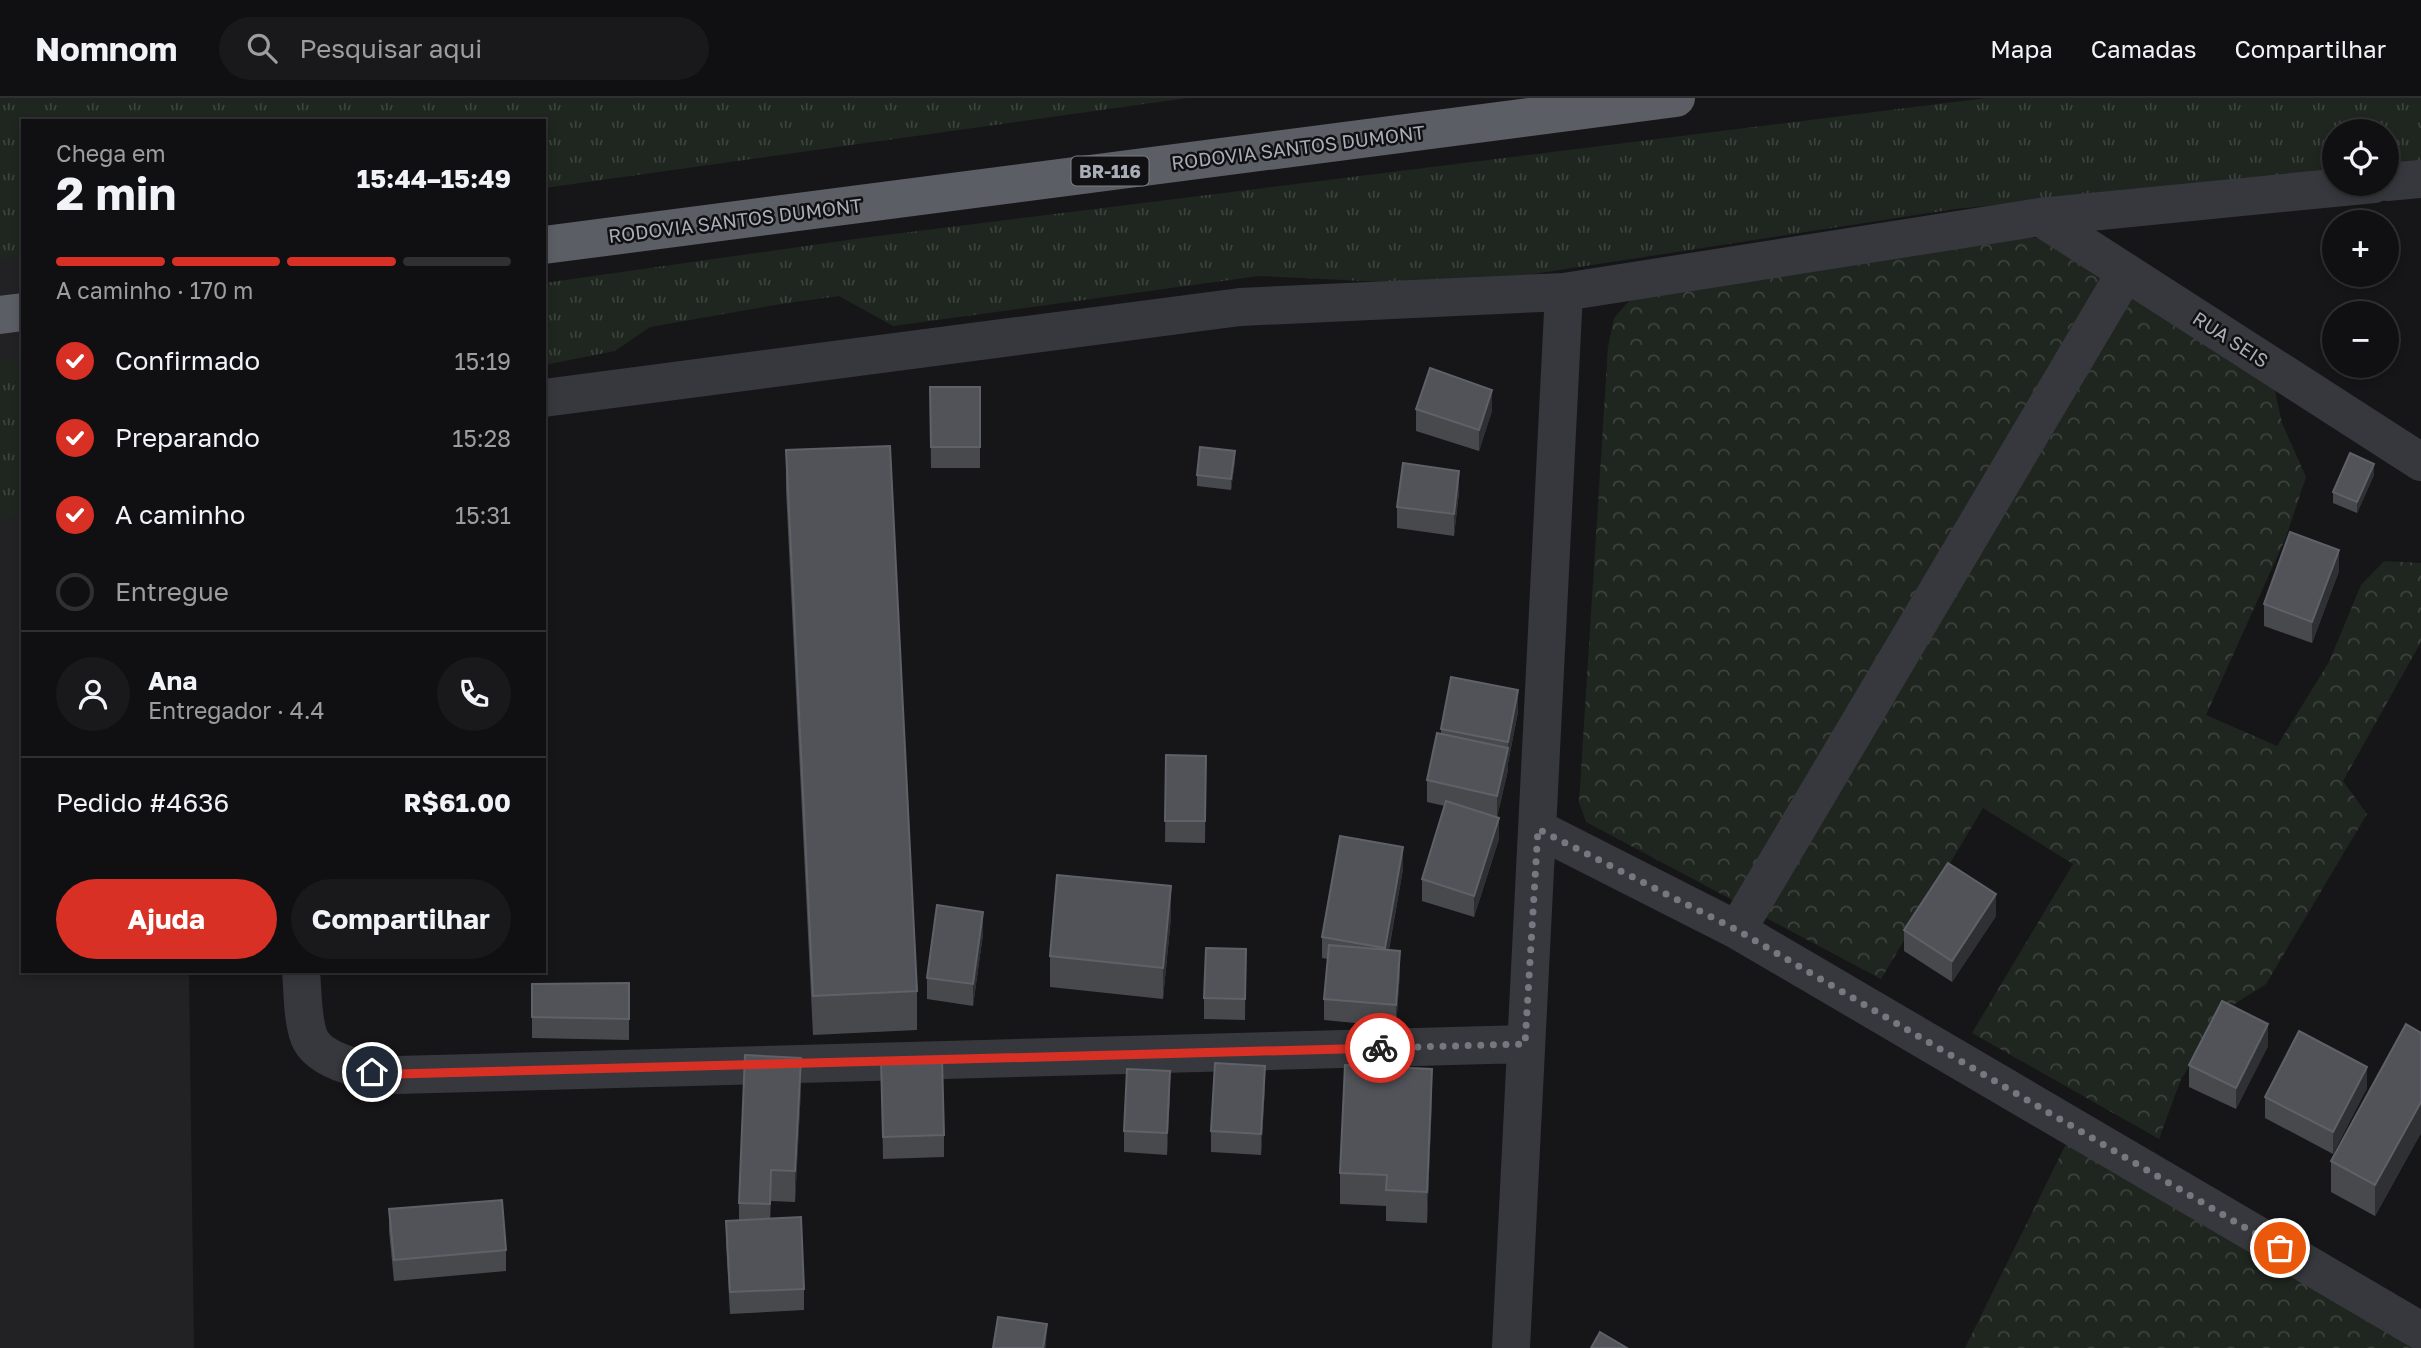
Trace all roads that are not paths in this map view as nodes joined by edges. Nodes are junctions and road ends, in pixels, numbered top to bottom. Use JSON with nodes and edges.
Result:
{"nodes":[{"id":1,"x":1676,"y":98,"type":"edge"},
{"id":2,"x":2421,"y":179,"type":"edge"},
{"id":3,"x":2399,"y":181,"type":"edge"},
{"id":4,"x":2322,"y":189,"type":"edge"},
{"id":5,"x":2040,"y":217,"type":"junction"},
{"id":6,"x":546,"y":245,"type":"edge"},
{"id":7,"x":2126,"y":272,"type":"junction"},
{"id":8,"x":1564,"y":292,"type":"junction"},
{"id":9,"x":21,"y":312,"type":"edge"},
{"id":10,"x":0,"y":315,"type":"edge"},
{"id":11,"x":546,"y":398,"type":"edge"},
{"id":12,"x":2421,"y":462,"type":"edge"},
{"id":13,"x":1538,"y":829,"type":"junction"},
{"id":14,"x":1737,"y":930,"type":"junction"},
{"id":15,"x":301,"y":973,"type":"edge"},
{"id":16,"x":1525,"y":1044,"type":"junction"},
{"id":17,"x":2421,"y":1331,"type":"edge"},
{"id":18,"x":1511,"y":1348,"type":"edge"}],
"edges":[{"from":1,"to":6,"type":"highway","name":"RODOVIA SANTOS DUMONT","number":"BR-116"},
{"from":2,"to":3,"type":"street"},
{"from":4,"to":5,"type":"street"},
{"from":5,"to":7,"type":"street","name":"RUA SEIS"},
{"from":5,"to":8,"type":"street"},
{"from":7,"to":12,"type":"street","name":"RUA SEIS"},
{"from":7,"to":14,"type":"street"},
{"from":8,"to":11,"type":"street"},
{"from":8,"to":13,"type":"street"},
{"from":9,"to":10,"type":"highway"},
{"from":13,"to":14,"type":"street"},
{"from":13,"to":16,"type":"street"},
{"from":14,"to":17,"type":"street"},
{"from":15,"to":16,"type":"street"},
{"from":16,"to":18,"type":"street"}]}
